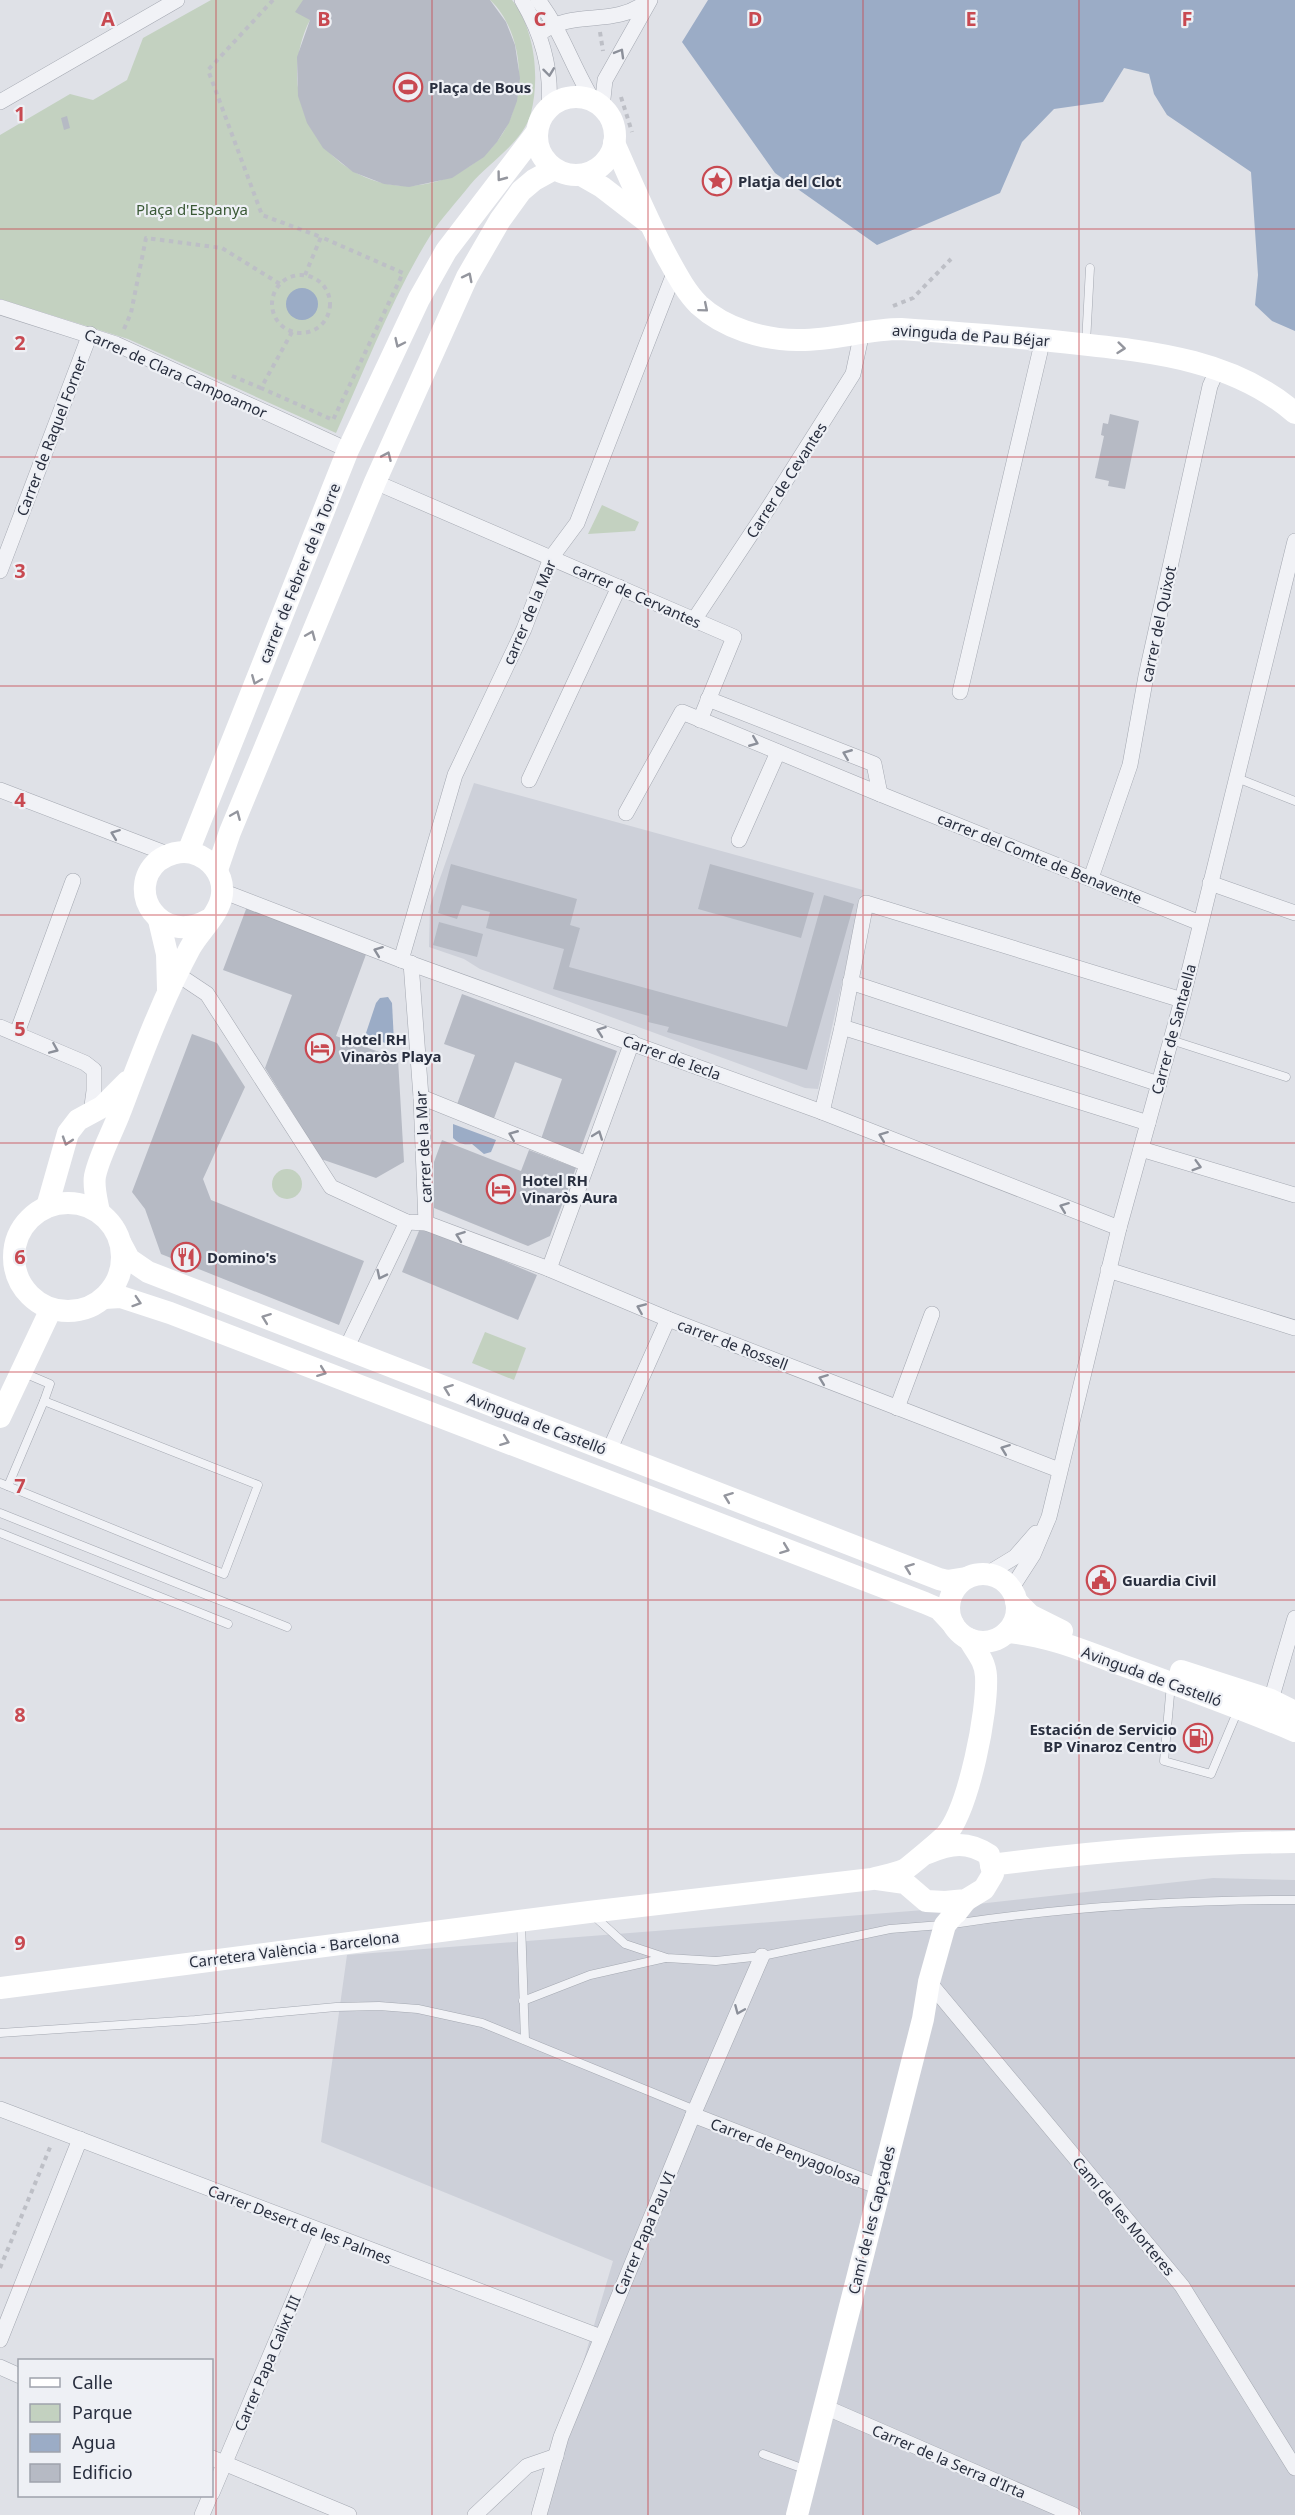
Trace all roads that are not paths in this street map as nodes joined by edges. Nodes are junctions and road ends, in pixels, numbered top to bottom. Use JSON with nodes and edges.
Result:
{"nodes":[{"id":1,"x":177,"y":0,"type":"edge"},
{"id":2,"x":522,"y":0,"type":"edge"},
{"id":3,"x":538,"y":0,"type":"edge"},
{"id":4,"x":649,"y":0,"type":"edge"},
{"id":5,"x":554,"y":23,"type":"junction"},
{"id":6,"x":539,"y":34,"type":"junction"},
{"id":7,"x":0,"y":102,"type":"edge"},
{"id":8,"x":598,"y":105,"type":"junction"},
{"id":9,"x":549,"y":108,"type":"junction"},
{"id":10,"x":537,"y":132,"type":"junction"},
{"id":11,"x":623,"y":142,"type":"junction"},
{"id":12,"x":554,"y":169,"type":"junction"},
{"id":13,"x":581,"y":175,"type":"junction"},
{"id":14,"x":650,"y":224,"type":"junction"},
{"id":15,"x":1090,"y":268,"type":"dead end"},
{"id":16,"x":675,"y":271,"type":"junction"},
{"id":17,"x":419,"y":299,"type":"junction"},
{"id":18,"x":0,"y":307,"type":"edge"},
{"id":19,"x":443,"y":330,"type":"junction"},
{"id":20,"x":862,"y":332,"type":"junction"},
{"id":21,"x":90,"y":334,"type":"junction"},
{"id":22,"x":1043,"y":339,"type":"junction"},
{"id":23,"x":1086,"y":344,"type":"junction"},
{"id":24,"x":1218,"y":368,"type":"junction"},
{"id":25,"x":1295,"y":413,"type":"edge"},
{"id":26,"x":348,"y":450,"type":"junction"},
{"id":27,"x":375,"y":482,"type":"junction"},
{"id":28,"x":1295,"y":541,"type":"edge"},
{"id":29,"x":551,"y":558,"type":"junction"},
{"id":30,"x":0,"y":571,"type":"edge"},
{"id":31,"x":619,"y":587,"type":"junction"},
{"id":32,"x":694,"y":620,"type":"junction"},
{"id":33,"x":960,"y":692,"type":"dead end"},
{"id":34,"x":708,"y":699,"type":"junction"},
{"id":35,"x":700,"y":720,"type":"junction"},
{"id":36,"x":778,"y":752,"type":"junction"},
{"id":37,"x":1237,"y":778,"type":"junction"},
{"id":38,"x":529,"y":780,"type":"dead end"},
{"id":39,"x":0,"y":790,"type":"edge"},
{"id":40,"x":880,"y":794,"type":"junction"},
{"id":41,"x":1295,"y":801,"type":"edge"},
{"id":42,"x":626,"y":813,"type":"dead end"},
{"id":43,"x":739,"y":840,"type":"dead end"},
{"id":44,"x":179,"y":853,"type":"junction"},
{"id":45,"x":1091,"y":878,"type":"junction"},
{"id":46,"x":73,"y":881,"type":"dead end"},
{"id":47,"x":220,"y":881,"type":"junction"},
{"id":48,"x":1210,"y":883,"type":"junction"},
{"id":49,"x":1295,"y":913,"type":"edge"},
{"id":50,"x":159,"y":920,"type":"junction"},
{"id":51,"x":208,"y":920,"type":"junction"},
{"id":52,"x":1200,"y":923,"type":"junction"},
{"id":53,"x":406,"y":961,"type":"junction"},
{"id":54,"x":850,"y":982,"type":"junction"},
{"id":55,"x":173,"y":984,"type":"junction"},
{"id":56,"x":1182,"y":1000,"type":"junction"},
{"id":57,"x":0,"y":1027,"type":"edge"},
{"id":58,"x":842,"y":1027,"type":"junction"},
{"id":59,"x":17,"y":1033,"type":"junction"},
{"id":60,"x":1171,"y":1040,"type":"junction"},
{"id":61,"x":632,"y":1042,"type":"junction"},
{"id":62,"x":136,"y":1072,"type":"junction"},
{"id":63,"x":1286,"y":1077,"type":"dead end"},
{"id":64,"x":1159,"y":1084,"type":"junction"},
{"id":65,"x":421,"y":1097,"type":"junction"},
{"id":66,"x":822,"y":1112,"type":"junction"},
{"id":67,"x":91,"y":1113,"type":"junction"},
{"id":68,"x":1148,"y":1124,"type":"junction"},
{"id":69,"x":1141,"y":1149,"type":"junction"},
{"id":70,"x":587,"y":1164,"type":"junction"},
{"id":71,"x":1295,"y":1195,"type":"edge"},
{"id":72,"x":47,"y":1207,"type":"junction"},
{"id":73,"x":99,"y":1212,"type":"junction"},
{"id":74,"x":407,"y":1222,"type":"junction"},
{"id":75,"x":426,"y":1223,"type":"junction"},
{"id":76,"x":1119,"y":1228,"type":"junction"},
{"id":77,"x":9,"y":1231,"type":"edge"},
{"id":78,"x":121,"y":1244,"type":"junction"},
{"id":79,"x":549,"y":1269,"type":"junction"},
{"id":80,"x":1108,"y":1269,"type":"junction"},
{"id":81,"x":104,"y":1298,"type":"junction"},
{"id":82,"x":51,"y":1309,"type":"junction"},
{"id":83,"x":932,"y":1314,"type":"dead end"},
{"id":84,"x":668,"y":1319,"type":"junction"},
{"id":85,"x":1295,"y":1328,"type":"edge"},
{"id":86,"x":346,"y":1349,"type":"junction"},
{"id":87,"x":21,"y":1372,"type":"junction"},
{"id":88,"x":44,"y":1401,"type":"junction"},
{"id":89,"x":897,"y":1408,"type":"junction"},
{"id":90,"x":0,"y":1417,"type":"edge"},
{"id":91,"x":609,"y":1451,"type":"junction"},
{"id":92,"x":1059,"y":1470,"type":"junction"},
{"id":93,"x":4,"y":1485,"type":"edge"},
{"id":94,"x":0,"y":1513,"type":"edge"},
{"id":95,"x":1049,"y":1516,"type":"junction"},
{"id":96,"x":0,"y":1533,"type":"edge"},
{"id":97,"x":976,"y":1576,"type":"junction"},
{"id":98,"x":1015,"y":1597,"type":"junction"},
{"id":99,"x":1295,"y":1618,"type":"edge"},
{"id":100,"x":228,"y":1624,"type":"dead end"},
{"id":101,"x":287,"y":1627,"type":"dead end"},
{"id":102,"x":961,"y":1632,"type":"junction"},
{"id":103,"x":1006,"y":1633,"type":"junction"},
{"id":104,"x":986,"y":1675,"type":"junction"},
{"id":105,"x":1171,"y":1683,"type":"junction"},
{"id":106,"x":1240,"y":1699,"type":"junction"},
{"id":107,"x":1271,"y":1700,"type":"junction"},
{"id":108,"x":1295,"y":1712,"type":"edge"},
{"id":109,"x":1295,"y":1731,"type":"edge"},
{"id":110,"x":966,"y":1790,"type":"junction"},
{"id":111,"x":1295,"y":1842,"type":"edge"},
{"id":112,"x":975,"y":1845,"type":"junction"},
{"id":113,"x":918,"y":1857,"type":"junction"},
{"id":114,"x":991,"y":1865,"type":"junction"},
{"id":115,"x":872,"y":1879,"type":"junction"},
{"id":116,"x":1295,"y":1900,"type":"edge"},
{"id":117,"x":589,"y":1912,"type":"junction"},
{"id":118,"x":955,"y":1913,"type":"junction"},
{"id":119,"x":521,"y":1921,"type":"junction"},
{"id":120,"x":762,"y":1956,"type":"junction"},
{"id":121,"x":667,"y":1958,"type":"junction"},
{"id":122,"x":929,"y":1982,"type":"junction"},
{"id":123,"x":0,"y":1988,"type":"edge"},
{"id":124,"x":523,"y":2001,"type":"junction"},
{"id":125,"x":0,"y":2033,"type":"edge"},
{"id":126,"x":525,"y":2040,"type":"junction"},
{"id":127,"x":0,"y":2109,"type":"edge"},
{"id":128,"x":694,"y":2113,"type":"junction"},
{"id":129,"x":77,"y":2147,"type":"junction"},
{"id":130,"x":879,"y":2187,"type":"junction"},
{"id":131,"x":322,"y":2233,"type":"junction"},
{"id":132,"x":601,"y":2337,"type":"junction"},
{"id":133,"x":0,"y":2340,"type":"edge"},
{"id":134,"x":0,"y":2367,"type":"edge"},
{"id":135,"x":18,"y":2375,"type":"edge"},
{"id":136,"x":825,"y":2407,"type":"junction"},
{"id":137,"x":763,"y":2454,"type":"dead end"},
{"id":138,"x":556,"y":2456,"type":"junction"},
{"id":139,"x":218,"y":2460,"type":"edge"},
{"id":140,"x":1295,"y":2468,"type":"edge"},
{"id":141,"x":809,"y":2471,"type":"junction"},
{"id":142,"x":213,"y":2484,"type":"edge"},
{"id":143,"x":210,"y":2497,"type":"edge"},
{"id":144,"x":202,"y":2515,"type":"edge"},
{"id":145,"x":349,"y":2515,"type":"edge"},
{"id":146,"x":475,"y":2515,"type":"edge"},
{"id":147,"x":539,"y":2515,"type":"edge"},
{"id":148,"x":797,"y":2515,"type":"edge"},
{"id":149,"x":1074,"y":2515,"type":"edge"}],
"edges":[{"from":1,"to":7,"type":"street"},
{"from":2,"to":6,"type":"street"},
{"from":3,"to":5,"type":"street"},
{"from":4,"to":5,"type":"street"},
{"from":8,"to":4,"type":"street","one_way":true},
{"from":5,"to":6,"type":"street"},
{"from":5,"to":8,"type":"street"},
{"from":6,"to":9,"type":"street","one_way":true},
{"from":8,"to":9,"type":"street"},
{"from":8,"to":11,"type":"street"},
{"from":9,"to":10,"type":"street"},
{"from":10,"to":12,"type":"street"},
{"from":10,"to":17,"type":"street","name":"carrer de Febrer de la Torre","one_way":true},
{"from":11,"to":13,"type":"street"},
{"from":11,"to":14,"type":"street","name":"avinguda de Pau Béjar"},
{"from":12,"to":13,"type":"street"},
{"from":19,"to":12,"type":"street","one_way":true},
{"from":13,"to":14,"type":"street","name":"avinguda de Pau Béjar"},
{"from":14,"to":16,"type":"street","name":"avinguda de Pau Béjar"},
{"from":15,"to":23,"type":"lane"},
{"from":16,"to":20,"type":"street","name":"avinguda de Pau Béjar","one_way":true},
{"from":16,"to":29,"type":"street","name":"carrer de la Mar"},
{"from":17,"to":19,"type":"street"},
{"from":17,"to":26,"type":"street","name":"carrer de Febrer de la Torre","one_way":true},
{"from":18,"to":21,"type":"street","name":"Carrer de Clara Campoamor"},
{"from":27,"to":19,"type":"street","one_way":true},
{"from":20,"to":22,"type":"street","name":"avinguda de Pau Béjar"},
{"from":20,"to":32,"type":"street","name":"Carrer de Cevantes"},
{"from":21,"to":26,"type":"street","name":"Carrer de Clara Campoamor"},
{"from":21,"to":30,"type":"street","name":"Carrer de Raquel Forner"},
{"from":22,"to":23,"type":"street","name":"avinguda de Pau Béjar"},
{"from":22,"to":33,"type":"street"},
{"from":23,"to":24,"type":"street","name":"avinguda de Pau Béjar","one_way":true},
{"from":24,"to":25,"type":"street","name":"avinguda de Pau Béjar"},
{"from":24,"to":45,"type":"street","name":"carrer del Quixot"},
{"from":26,"to":44,"type":"street","name":"carrer de Febrer de la Torre","one_way":true},
{"from":27,"to":29,"type":"street","name":"carrer de Cervantes"},
{"from":47,"to":27,"type":"street","one_way":true},
{"from":28,"to":37,"type":"street","name":"Carrer de Santaella"},
{"from":29,"to":31,"type":"street","name":"carrer de Cervantes"},
{"from":29,"to":53,"type":"street","name":"carrer de la Mar"},
{"from":31,"to":32,"type":"street","name":"carrer de Cervantes"},
{"from":31,"to":38,"type":"street"},
{"from":32,"to":34,"type":"street","name":"carrer de Cervantes"},
{"from":34,"to":35,"type":"street"},
{"from":40,"to":34,"type":"street","one_way":true},
{"from":35,"to":36,"type":"street","name":"carrer del Comte de Benavente","one_way":true},
{"from":35,"to":42,"type":"street"},
{"from":36,"to":40,"type":"street","name":"carrer del Comte de Benavente"},
{"from":36,"to":43,"type":"street"},
{"from":37,"to":41,"type":"lane"},
{"from":37,"to":48,"type":"street","name":"Carrer de Santaella"},
{"from":44,"to":39,"type":"street","one_way":true},
{"from":40,"to":45,"type":"street","name":"carrer del Comte de Benavente"},
{"from":44,"to":47,"type":"street"},
{"from":44,"to":50,"type":"street"},
{"from":45,"to":52,"type":"street","name":"carrer del Comte de Benavente"},
{"from":46,"to":59,"type":"street"},
{"from":47,"to":51,"type":"street"},
{"from":53,"to":47,"type":"street","name":"Carrer de Iecla","one_way":true},
{"from":48,"to":49,"type":"street"},
{"from":48,"to":52,"type":"street","name":"Carrer de Santaella"},
{"from":50,"to":51,"type":"street"},
{"from":50,"to":55,"type":"street"},
{"from":51,"to":55,"type":"street"},
{"from":52,"to":56,"type":"street","name":"Carrer de Santaella"},
{"from":61,"to":53,"type":"street","name":"Carrer de Iecla","one_way":true},
{"from":53,"to":65,"type":"street","name":"carrer de la Mar"},
{"from":54,"to":56,"type":"street"},
{"from":54,"to":58,"type":"street"},
{"from":54,"to":64,"type":"street"},
{"from":55,"to":62,"type":"street"},
{"from":55,"to":74,"type":"street"},
{"from":56,"to":60,"type":"street","name":"Carrer de Santaella"},
{"from":57,"to":59,"type":"street"},
{"from":58,"to":66,"type":"street"},
{"from":58,"to":68,"type":"street"},
{"from":59,"to":67,"type":"street","one_way":true},
{"from":60,"to":63,"type":"lane"},
{"from":60,"to":64,"type":"street","name":"Carrer de Santaella"},
{"from":61,"to":66,"type":"street","name":"Carrer de Iecla"},
{"from":70,"to":61,"type":"street","one_way":true},
{"from":62,"to":67,"type":"street"},
{"from":62,"to":73,"type":"street"},
{"from":64,"to":68,"type":"street","name":"Carrer de Santaella"},
{"from":70,"to":65,"type":"street","one_way":true},
{"from":65,"to":75,"type":"street","name":"carrer de la Mar"},
{"from":76,"to":66,"type":"street","name":"Carrer de Iecla","one_way":true},
{"from":67,"to":72,"type":"street","one_way":true},
{"from":68,"to":69,"type":"street","name":"Carrer de Santaella"},
{"from":69,"to":71,"type":"street","one_way":true},
{"from":69,"to":76,"type":"street","name":"Carrer de Santaella"},
{"from":70,"to":79,"type":"street"},
{"from":72,"to":73,"type":"street"},
{"from":72,"to":77,"type":"street"},
{"from":73,"to":78,"type":"street"},
{"from":74,"to":75,"type":"street","name":"carrer de Rossell"},
{"from":74,"to":86,"type":"street","name":"carrer de la Mar","one_way":true},
{"from":79,"to":75,"type":"street","name":"carrer de Rossell","one_way":true},
{"from":76,"to":80,"type":"street","name":"Carrer de Santaella"},
{"from":77,"to":82,"type":"street"},
{"from":78,"to":81,"type":"street"},
{"from":86,"to":78,"type":"street","name":"Avinguda de Castelló","one_way":true},
{"from":84,"to":79,"type":"street","name":"carrer de Rossell","one_way":true},
{"from":80,"to":85,"type":"street"},
{"from":80,"to":92,"type":"street","name":"Carrer de Santaella"},
{"from":81,"to":82,"type":"street"},
{"from":81,"to":102,"type":"street","name":"Avinguda de Castelló","one_way":true},
{"from":82,"to":87,"type":"street"},
{"from":83,"to":89,"type":"street"},
{"from":89,"to":84,"type":"street","name":"carrer de Rossell","one_way":true},
{"from":84,"to":91,"type":"street"},
{"from":91,"to":86,"type":"street","name":"Avinguda de Castelló","one_way":true},
{"from":87,"to":88,"type":"lane"},
{"from":87,"to":90,"type":"street"},
{"from":88,"to":93,"type":"lane"},
{"from":88,"to":93,"type":"lane"},
{"from":92,"to":89,"type":"street","name":"carrer de Rossell","one_way":true},
{"from":97,"to":91,"type":"street","name":"Avinguda de Castelló","one_way":true},
{"from":92,"to":95,"type":"street","name":"Carrer de Santaella"},
{"from":94,"to":101,"type":"lane"},
{"from":95,"to":97,"type":"street","name":"Carrer de Santaella"},
{"from":95,"to":98,"type":"street","name":"Carrer de Santaella"},
{"from":96,"to":100,"type":"lane"},
{"from":97,"to":98,"type":"street"},
{"from":97,"to":102,"type":"street"},
{"from":98,"to":103,"type":"street"},
{"from":98,"to":106,"type":"street","name":"Avinguda de Castelló"},
{"from":99,"to":107,"type":"street"},
{"from":102,"to":103,"type":"street"},
{"from":102,"to":104,"type":"street"},
{"from":103,"to":104,"type":"street"},
{"from":103,"to":105,"type":"street","name":"Avinguda de Castelló"},
{"from":104,"to":110,"type":"street"},
{"from":105,"to":106,"type":"street","name":"Avinguda de Castelló"},
{"from":105,"to":106,"type":"lane"},
{"from":106,"to":107,"type":"street","name":"Avinguda de Castelló"},
{"from":106,"to":109,"type":"street","name":"Avinguda de Castelló"},
{"from":107,"to":108,"type":"street","name":"Avinguda de Castelló"},
{"from":110,"to":112,"type":"street"},
{"from":110,"to":113,"type":"street"},
{"from":111,"to":114,"type":"street"},
{"from":112,"to":113,"type":"street"},
{"from":112,"to":114,"type":"street"},
{"from":113,"to":115,"type":"street"},
{"from":114,"to":118,"type":"street"},
{"from":115,"to":117,"type":"street","name":"Carretera València - Barcelona"},
{"from":115,"to":118,"type":"street"},
{"from":116,"to":118,"type":"lane"},
{"from":117,"to":119,"type":"street","name":"Carretera València - Barcelona"},
{"from":117,"to":121,"type":"lane"},
{"from":118,"to":120,"type":"lane"},
{"from":118,"to":122,"type":"street","name":"Camí de les Capçades"},
{"from":119,"to":123,"type":"street","name":"Carretera València - Barcelona"},
{"from":119,"to":124,"type":"lane"},
{"from":120,"to":121,"type":"lane"},
{"from":120,"to":128,"type":"street","name":"Carrer Papa Pau VI","one_way":true},
{"from":121,"to":124,"type":"lane"},
{"from":122,"to":130,"type":"street","name":"Camí de les Capçades"},
{"from":122,"to":140,"type":"street","name":"Camí de les Morteres"},
{"from":124,"to":126,"type":"lane"},
{"from":125,"to":126,"type":"lane"},
{"from":126,"to":128,"type":"lane"},
{"from":127,"to":129,"type":"street","name":"Carrer Desert de les Palmes"},
{"from":128,"to":130,"type":"street","name":"Carrer de Penyagolosa"},
{"from":128,"to":132,"type":"street","name":"Carrer Papa Pau VI"},
{"from":129,"to":131,"type":"street","name":"Carrer Desert de les Palmes"},
{"from":129,"to":133,"type":"street"},
{"from":130,"to":136,"type":"street","name":"Camí de les Capçades"},
{"from":131,"to":132,"type":"street","name":"Carrer Desert de les Palmes"},
{"from":131,"to":139,"type":"street","name":"Carrer Papa Calixt III"},
{"from":132,"to":138,"type":"street","name":"Carrer Papa Pau VI"},
{"from":134,"to":135,"type":"street"},
{"from":136,"to":141,"type":"street","name":"Camí de les Capçades"},
{"from":136,"to":149,"type":"street","name":"Carrer de la Serra d'Irta"},
{"from":137,"to":141,"type":"lane"},
{"from":138,"to":146,"type":"street"},
{"from":138,"to":147,"type":"street","name":"Carrer Papa Pau VI"},
{"from":139,"to":142,"type":"street","name":"Carrer Papa Calixt III"},
{"from":139,"to":145,"type":"street"},
{"from":141,"to":148,"type":"street","name":"Camí de les Capçades"},
{"from":143,"to":144,"type":"street","name":"Carrer Papa Calixt III"}]}
